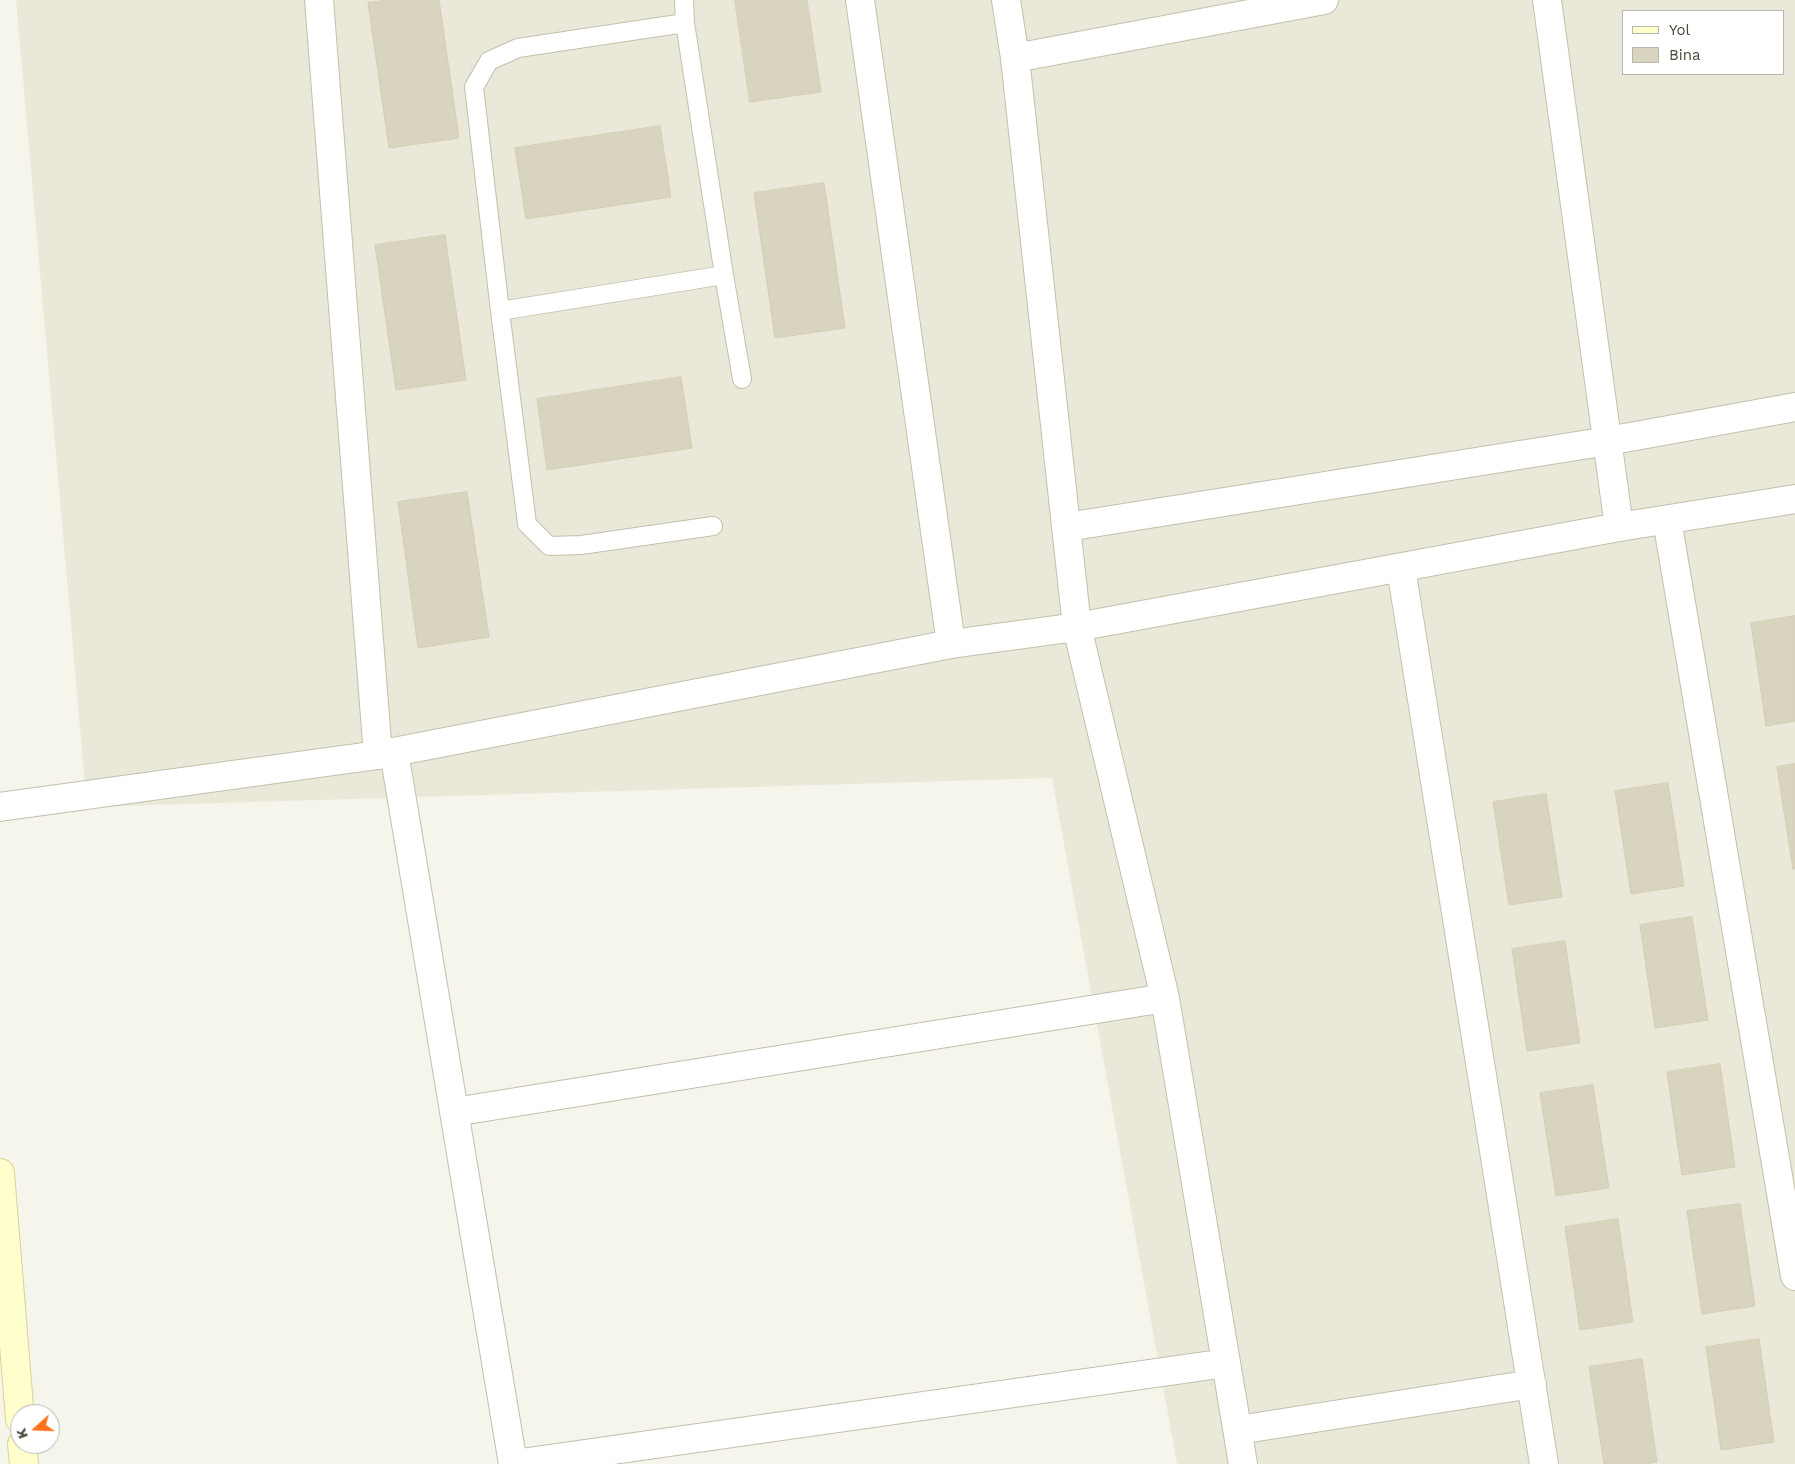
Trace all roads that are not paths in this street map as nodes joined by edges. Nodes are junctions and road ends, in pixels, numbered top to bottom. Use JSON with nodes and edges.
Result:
{"nodes":[{"id":1,"x":319,"y":0,"type":"edge"},
{"id":2,"x":684,"y":0,"type":"edge"},
{"id":3,"x":860,"y":0,"type":"edge"},
{"id":4,"x":1006,"y":0,"type":"edge"},
{"id":5,"x":1324,"y":0,"type":"edge"},
{"id":6,"x":1547,"y":0,"type":"edge"},
{"id":7,"x":685,"y":22,"type":"junction"},
{"id":8,"x":1015,"y":58,"type":"junction"},
{"id":9,"x":724,"y":275,"type":"junction"},
{"id":10,"x":500,"y":311,"type":"junction"},
{"id":11,"x":742,"y":379,"type":"dead end"},
{"id":12,"x":1795,"y":407,"type":"edge"},
{"id":13,"x":1608,"y":441,"type":"junction"},
{"id":14,"x":1795,"y":499,"type":"edge"},
{"id":15,"x":1667,"y":520,"type":"junction"},
{"id":16,"x":713,"y":526,"type":"dead end"},
{"id":17,"x":1619,"y":527,"type":"junction"},
{"id":18,"x":1067,"y":528,"type":"junction"},
{"id":19,"x":1401,"y":568,"type":"junction"},
{"id":20,"x":1077,"y":627,"type":"junction"},
{"id":21,"x":951,"y":644,"type":"junction"},
{"id":22,"x":386,"y":753,"type":"junction"},
{"id":23,"x":0,"y":807,"type":"edge"},
{"id":24,"x":1165,"y":998,"type":"junction"},
{"id":25,"x":454,"y":1112,"type":"junction"},
{"id":26,"x":0,"y":1173,"type":"edge"},
{"id":27,"x":1795,"y":1276,"type":"edge"},
{"id":28,"x":1226,"y":1363,"type":"junction"},
{"id":29,"x":1532,"y":1384,"type":"junction"},
{"id":30,"x":19,"y":1404,"type":"edge"},
{"id":31,"x":1238,"y":1430,"type":"junction"},
{"id":32,"x":514,"y":1464,"type":"edge"},
{"id":33,"x":1244,"y":1464,"type":"edge"},
{"id":34,"x":1544,"y":1464,"type":"edge"}],
"edges":[{"from":1,"to":22,"type":"street"},
{"from":2,"to":7,"type":"lane"},
{"from":3,"to":21,"type":"street"},
{"from":4,"to":8,"type":"street"},
{"from":5,"to":8,"type":"street"},
{"from":6,"to":13,"type":"street"},
{"from":7,"to":9,"type":"lane"},
{"from":7,"to":10,"type":"lane"},
{"from":8,"to":18,"type":"street"},
{"from":9,"to":10,"type":"lane"},
{"from":9,"to":11,"type":"lane"},
{"from":10,"to":16,"type":"lane"},
{"from":12,"to":13,"type":"street"},
{"from":13,"to":17,"type":"street"},
{"from":13,"to":18,"type":"street"},
{"from":14,"to":15,"type":"street"},
{"from":15,"to":17,"type":"street"},
{"from":15,"to":27,"type":"street"},
{"from":17,"to":19,"type":"street"},
{"from":18,"to":20,"type":"street"},
{"from":19,"to":20,"type":"street"},
{"from":19,"to":29,"type":"street"},
{"from":20,"to":21,"type":"street"},
{"from":20,"to":24,"type":"street"},
{"from":21,"to":22,"type":"street"},
{"from":22,"to":23,"type":"street"},
{"from":22,"to":25,"type":"street"},
{"from":24,"to":25,"type":"street"},
{"from":24,"to":28,"type":"street"},
{"from":25,"to":32,"type":"street"},
{"from":26,"to":30,"type":"main road"},
{"from":28,"to":31,"type":"street"},
{"from":28,"to":32,"type":"street"},
{"from":29,"to":31,"type":"street"},
{"from":29,"to":34,"type":"street"},
{"from":31,"to":33,"type":"street"}]}
